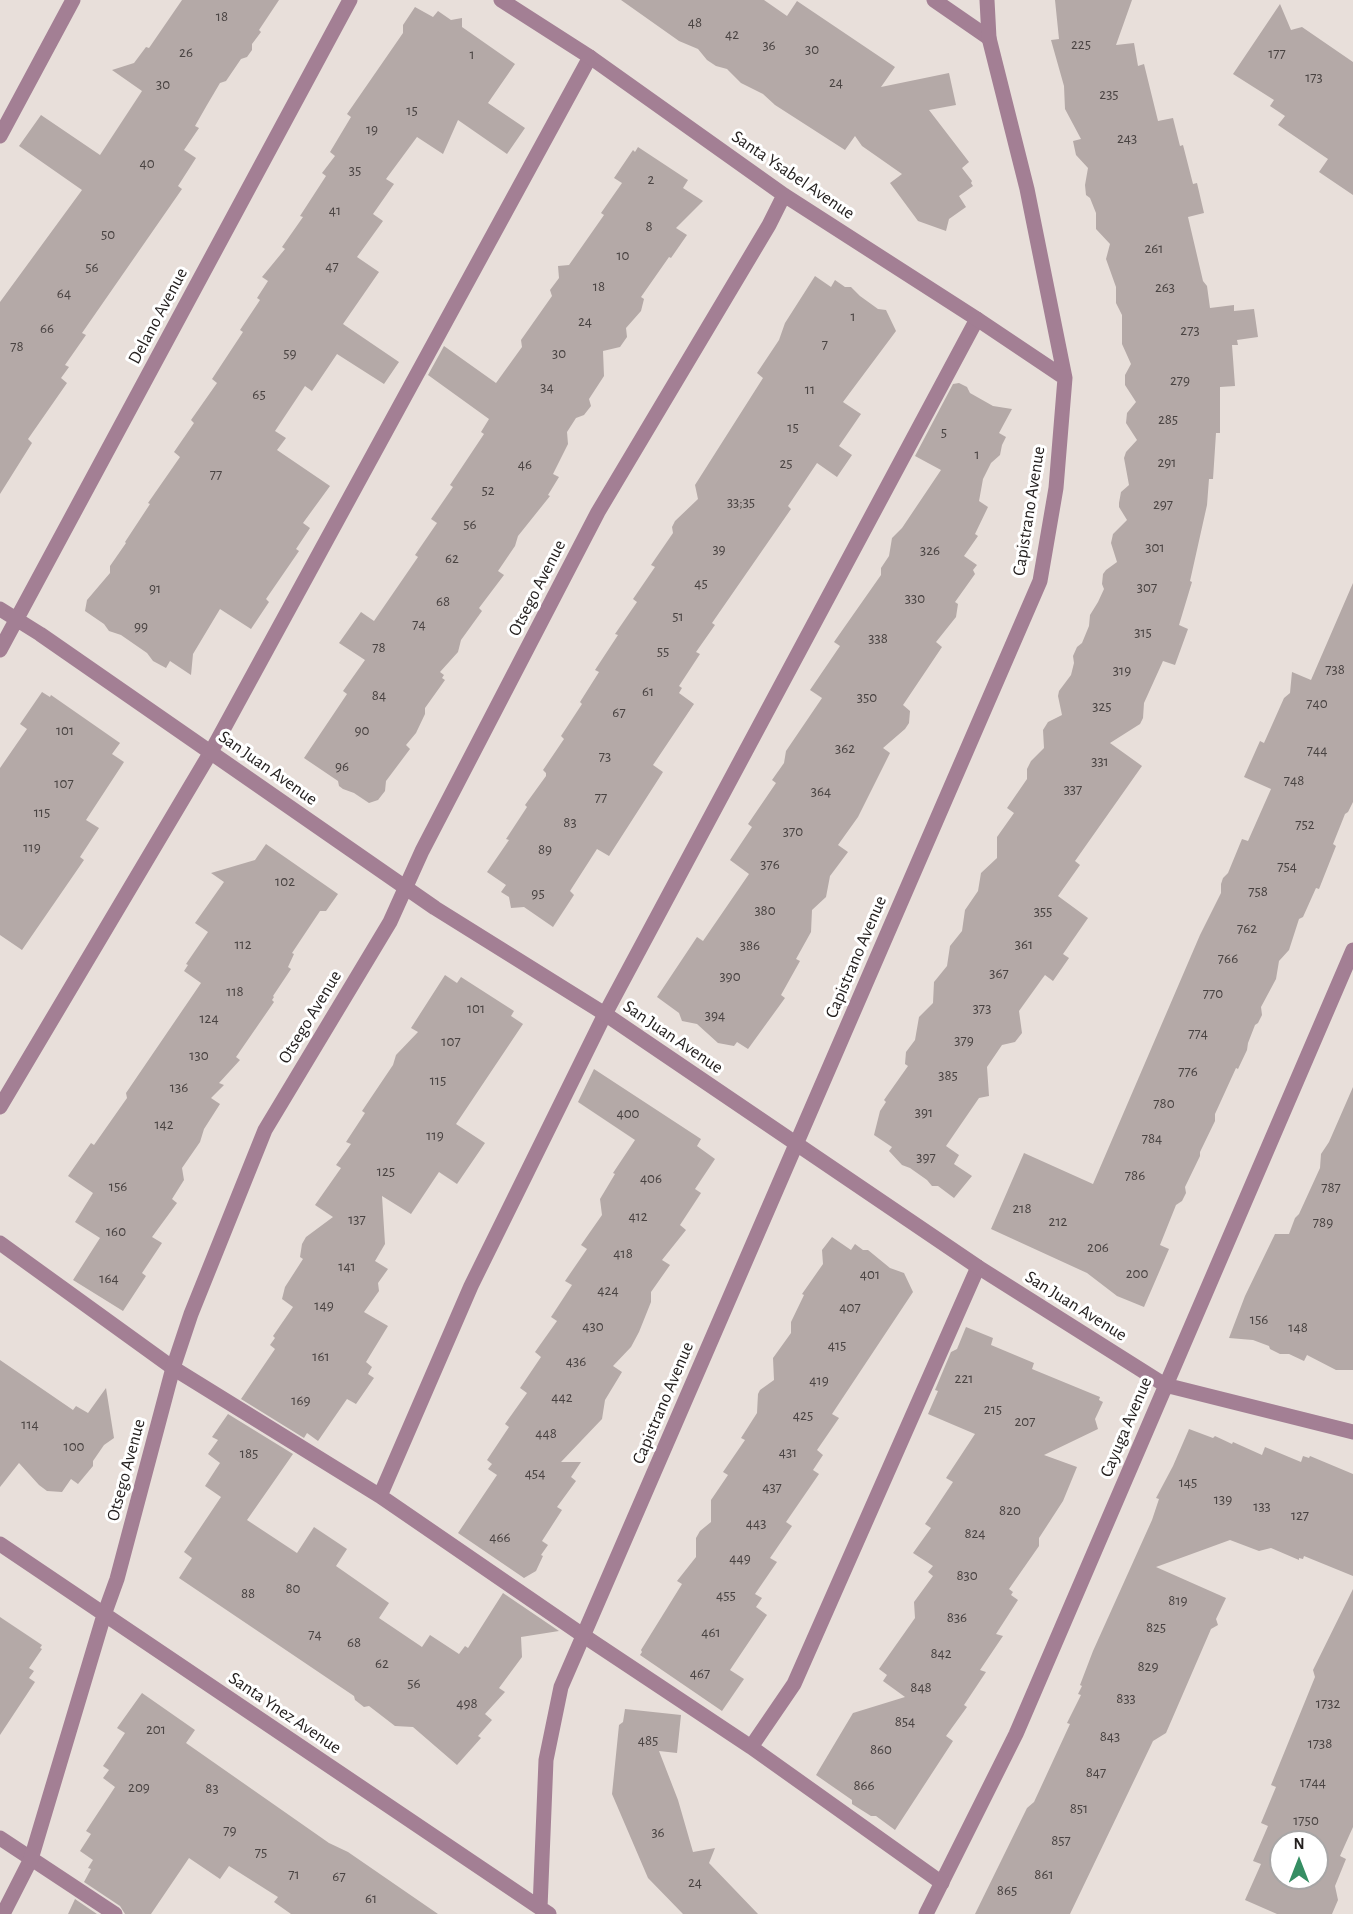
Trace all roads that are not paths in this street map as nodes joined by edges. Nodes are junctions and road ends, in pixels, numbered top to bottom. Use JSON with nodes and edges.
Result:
{"nodes":[{"id":1,"x":74,"y":0,"type":"edge"},
{"id":2,"x":350,"y":0,"type":"edge"},
{"id":3,"x":501,"y":0,"type":"edge"},
{"id":4,"x":934,"y":0,"type":"edge"},
{"id":5,"x":987,"y":0,"type":"edge"},
{"id":6,"x":989,"y":38,"type":"junction"},
{"id":7,"x":590,"y":57,"type":"junction"},
{"id":8,"x":0,"y":136,"type":"edge"},
{"id":9,"x":784,"y":195,"type":"junction"},
{"id":10,"x":977,"y":319,"type":"junction"},
{"id":11,"x":1065,"y":378,"type":"junction"},
{"id":12,"x":0,"y":609,"type":"edge"},
{"id":13,"x":17,"y":619,"type":"junction"},
{"id":14,"x":0,"y":650,"type":"edge"},
{"id":15,"x":211,"y":752,"type":"junction"},
{"id":16,"x":405,"y":888,"type":"junction"},
{"id":17,"x":1353,"y":950,"type":"edge"},
{"id":18,"x":605,"y":1014,"type":"junction"},
{"id":19,"x":0,"y":1107,"type":"edge"},
{"id":20,"x":797,"y":1144,"type":"junction"},
{"id":21,"x":0,"y":1243,"type":"edge"},
{"id":22,"x":978,"y":1267,"type":"junction"},
{"id":23,"x":173,"y":1368,"type":"junction"},
{"id":24,"x":1165,"y":1385,"type":"junction"},
{"id":25,"x":1353,"y":1432,"type":"edge"},
{"id":26,"x":380,"y":1496,"type":"junction"},
{"id":27,"x":0,"y":1544,"type":"edge"},
{"id":28,"x":104,"y":1615,"type":"junction"},
{"id":29,"x":584,"y":1636,"type":"junction"},
{"id":30,"x":751,"y":1748,"type":"junction"},
{"id":31,"x":0,"y":1838,"type":"edge"},
{"id":32,"x":31,"y":1859,"type":"junction"},
{"id":33,"x":942,"y":1883,"type":"junction"},
{"id":34,"x":544,"y":1911,"type":"edge"},
{"id":35,"x":3,"y":1914,"type":"edge"},
{"id":36,"x":115,"y":1914,"type":"edge"},
{"id":37,"x":927,"y":1914,"type":"edge"}],
"edges":[{"from":1,"to":8,"type":"street"},
{"from":2,"to":13,"type":"street","name":"Delano Avenue"},
{"from":3,"to":7,"type":"street","name":"Santa Ysabel Avenue"},
{"from":4,"to":6,"type":"street"},
{"from":5,"to":6,"type":"street","name":"Capistrano Avenue"},
{"from":6,"to":11,"type":"street","name":"Capistrano Avenue"},
{"from":7,"to":9,"type":"street","name":"Santa Ysabel Avenue"},
{"from":7,"to":15,"type":"street"},
{"from":9,"to":10,"type":"street","name":"Santa Ysabel Avenue"},
{"from":9,"to":16,"type":"street","name":"Otsego Avenue"},
{"from":10,"to":11,"type":"street","name":"Santa Ysabel Avenue"},
{"from":10,"to":18,"type":"street"},
{"from":11,"to":20,"type":"street","name":"Capistrano Avenue"},
{"from":12,"to":13,"type":"street","name":"San Juan Avenue"},
{"from":13,"to":14,"type":"street","name":"Delano Avenue"},
{"from":13,"to":15,"type":"street","name":"San Juan Avenue"},
{"from":15,"to":16,"type":"street","name":"San Juan Avenue"},
{"from":15,"to":19,"type":"street"},
{"from":16,"to":18,"type":"street","name":"San Juan Avenue"},
{"from":16,"to":23,"type":"street","name":"Otsego Avenue"},
{"from":17,"to":24,"type":"street","name":"Cayuga Avenue"},
{"from":18,"to":20,"type":"street","name":"San Juan Avenue"},
{"from":18,"to":26,"type":"street"},
{"from":20,"to":22,"type":"street","name":"San Juan Avenue"},
{"from":20,"to":29,"type":"street","name":"Capistrano Avenue"},
{"from":21,"to":23,"type":"street"},
{"from":22,"to":24,"type":"street","name":"San Juan Avenue"},
{"from":22,"to":30,"type":"street"},
{"from":23,"to":26,"type":"street"},
{"from":23,"to":28,"type":"street","name":"Otsego Avenue"},
{"from":24,"to":25,"type":"street","name":"San Juan Avenue"},
{"from":24,"to":33,"type":"street","name":"Cayuga Avenue"},
{"from":26,"to":29,"type":"street"},
{"from":27,"to":28,"type":"street","name":"Santa Ynez Avenue"},
{"from":28,"to":32,"type":"street","name":"Otsego Avenue"},
{"from":28,"to":34,"type":"street","name":"Santa Ynez Avenue"},
{"from":29,"to":30,"type":"street"},
{"from":29,"to":34,"type":"street","name":"Capistrano Avenue"},
{"from":30,"to":33,"type":"street"},
{"from":31,"to":32,"type":"street"},
{"from":32,"to":35,"type":"street","name":"Otsego Avenue"},
{"from":32,"to":36,"type":"street"},
{"from":33,"to":37,"type":"street","name":"Cayuga Avenue"}]}
